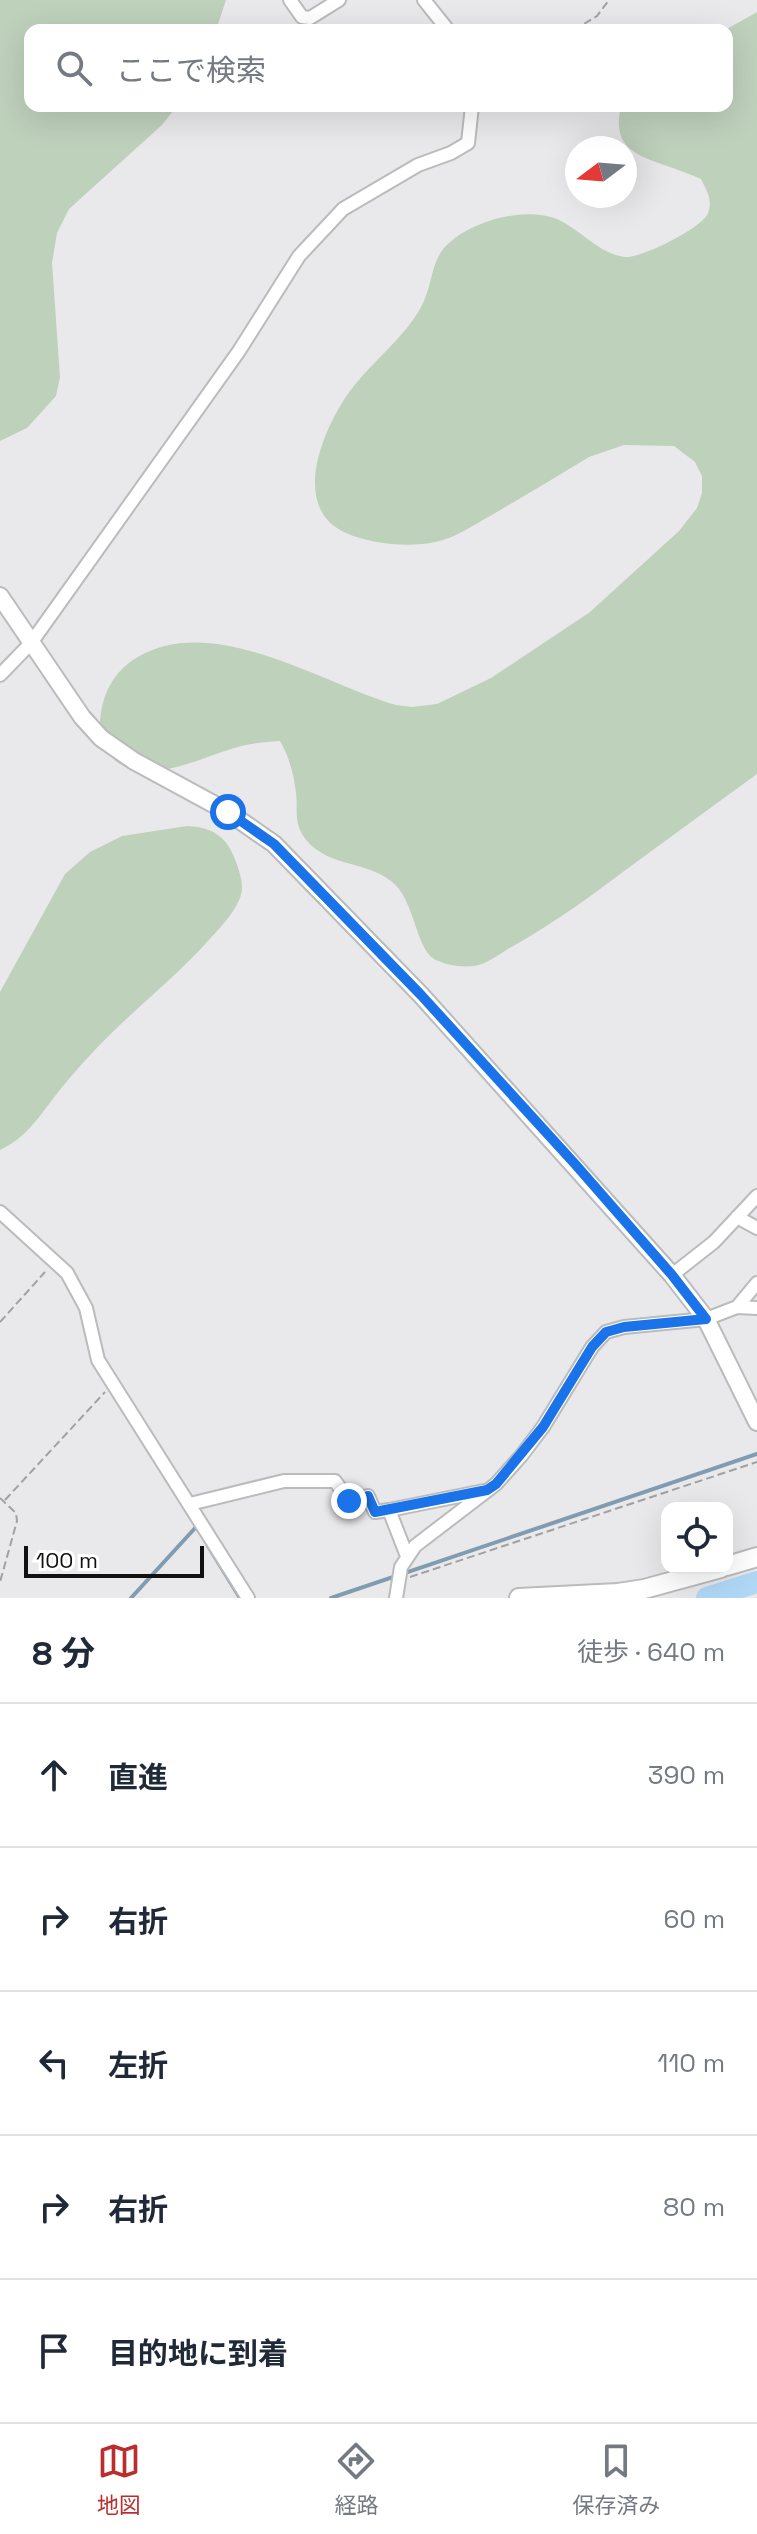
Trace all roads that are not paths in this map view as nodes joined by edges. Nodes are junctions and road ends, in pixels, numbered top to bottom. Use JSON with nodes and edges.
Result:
{"nodes":[{"id":1,"x":290,"y":0,"type":"edge"},
{"id":2,"x":339,"y":0,"type":"edge"},
{"id":3,"x":424,"y":0,"type":"edge"},
{"id":4,"x":443,"y":24,"type":"edge"},
{"id":5,"x":471,"y":112,"type":"edge"},
{"id":6,"x":0,"y":596,"type":"edge"},
{"id":7,"x":31,"y":643,"type":"junction"},
{"id":8,"x":0,"y":675,"type":"edge"},
{"id":9,"x":757,"y":1196,"type":"edge"},
{"id":10,"x":0,"y":1212,"type":"edge"},
{"id":11,"x":737,"y":1217,"type":"junction"},
{"id":12,"x":757,"y":1228,"type":"edge"},
{"id":13,"x":672,"y":1275,"type":"junction"},
{"id":14,"x":757,"y":1283,"type":"edge"},
{"id":15,"x":737,"y":1307,"type":"junction"},
{"id":16,"x":757,"y":1308,"type":"edge"},
{"id":17,"x":706,"y":1319,"type":"junction"},
{"id":18,"x":757,"y":1422,"type":"edge"},
{"id":19,"x":487,"y":1490,"type":"junction"},
{"id":20,"x":190,"y":1504,"type":"junction"},
{"id":21,"x":389,"y":1510,"type":"junction"},
{"id":22,"x":407,"y":1556,"type":"junction"},
{"id":23,"x":757,"y":1557,"type":"edge"},
{"id":24,"x":733,"y":1564,"type":"edge"},
{"id":25,"x":699,"y":1574,"type":"edge"},
{"id":26,"x":248,"y":1598,"type":"edge"},
{"id":27,"x":396,"y":1598,"type":"edge"},
{"id":28,"x":519,"y":1598,"type":"edge"}],
"edges":[{"from":1,"to":2,"type":"street"},
{"from":3,"to":4,"type":"street"},
{"from":5,"to":7,"type":"street"},
{"from":6,"to":7,"type":"street"},
{"from":7,"to":8,"type":"street"},
{"from":7,"to":13,"type":"street"},
{"from":9,"to":11,"type":"street"},
{"from":10,"to":20,"type":"street"},
{"from":11,"to":12,"type":"street"},
{"from":11,"to":13,"type":"street"},
{"from":13,"to":17,"type":"street"},
{"from":14,"to":15,"type":"street"},
{"from":15,"to":16,"type":"street"},
{"from":15,"to":17,"type":"street"},
{"from":17,"to":18,"type":"street"},
{"from":17,"to":19,"type":"street"},
{"from":19,"to":21,"type":"street"},
{"from":19,"to":22,"type":"street"},
{"from":20,"to":21,"type":"street"},
{"from":20,"to":26,"type":"street"},
{"from":21,"to":22,"type":"street"},
{"from":22,"to":27,"type":"street"},
{"from":23,"to":24,"type":"main road"},
{"from":25,"to":28,"type":"main road"}]}
